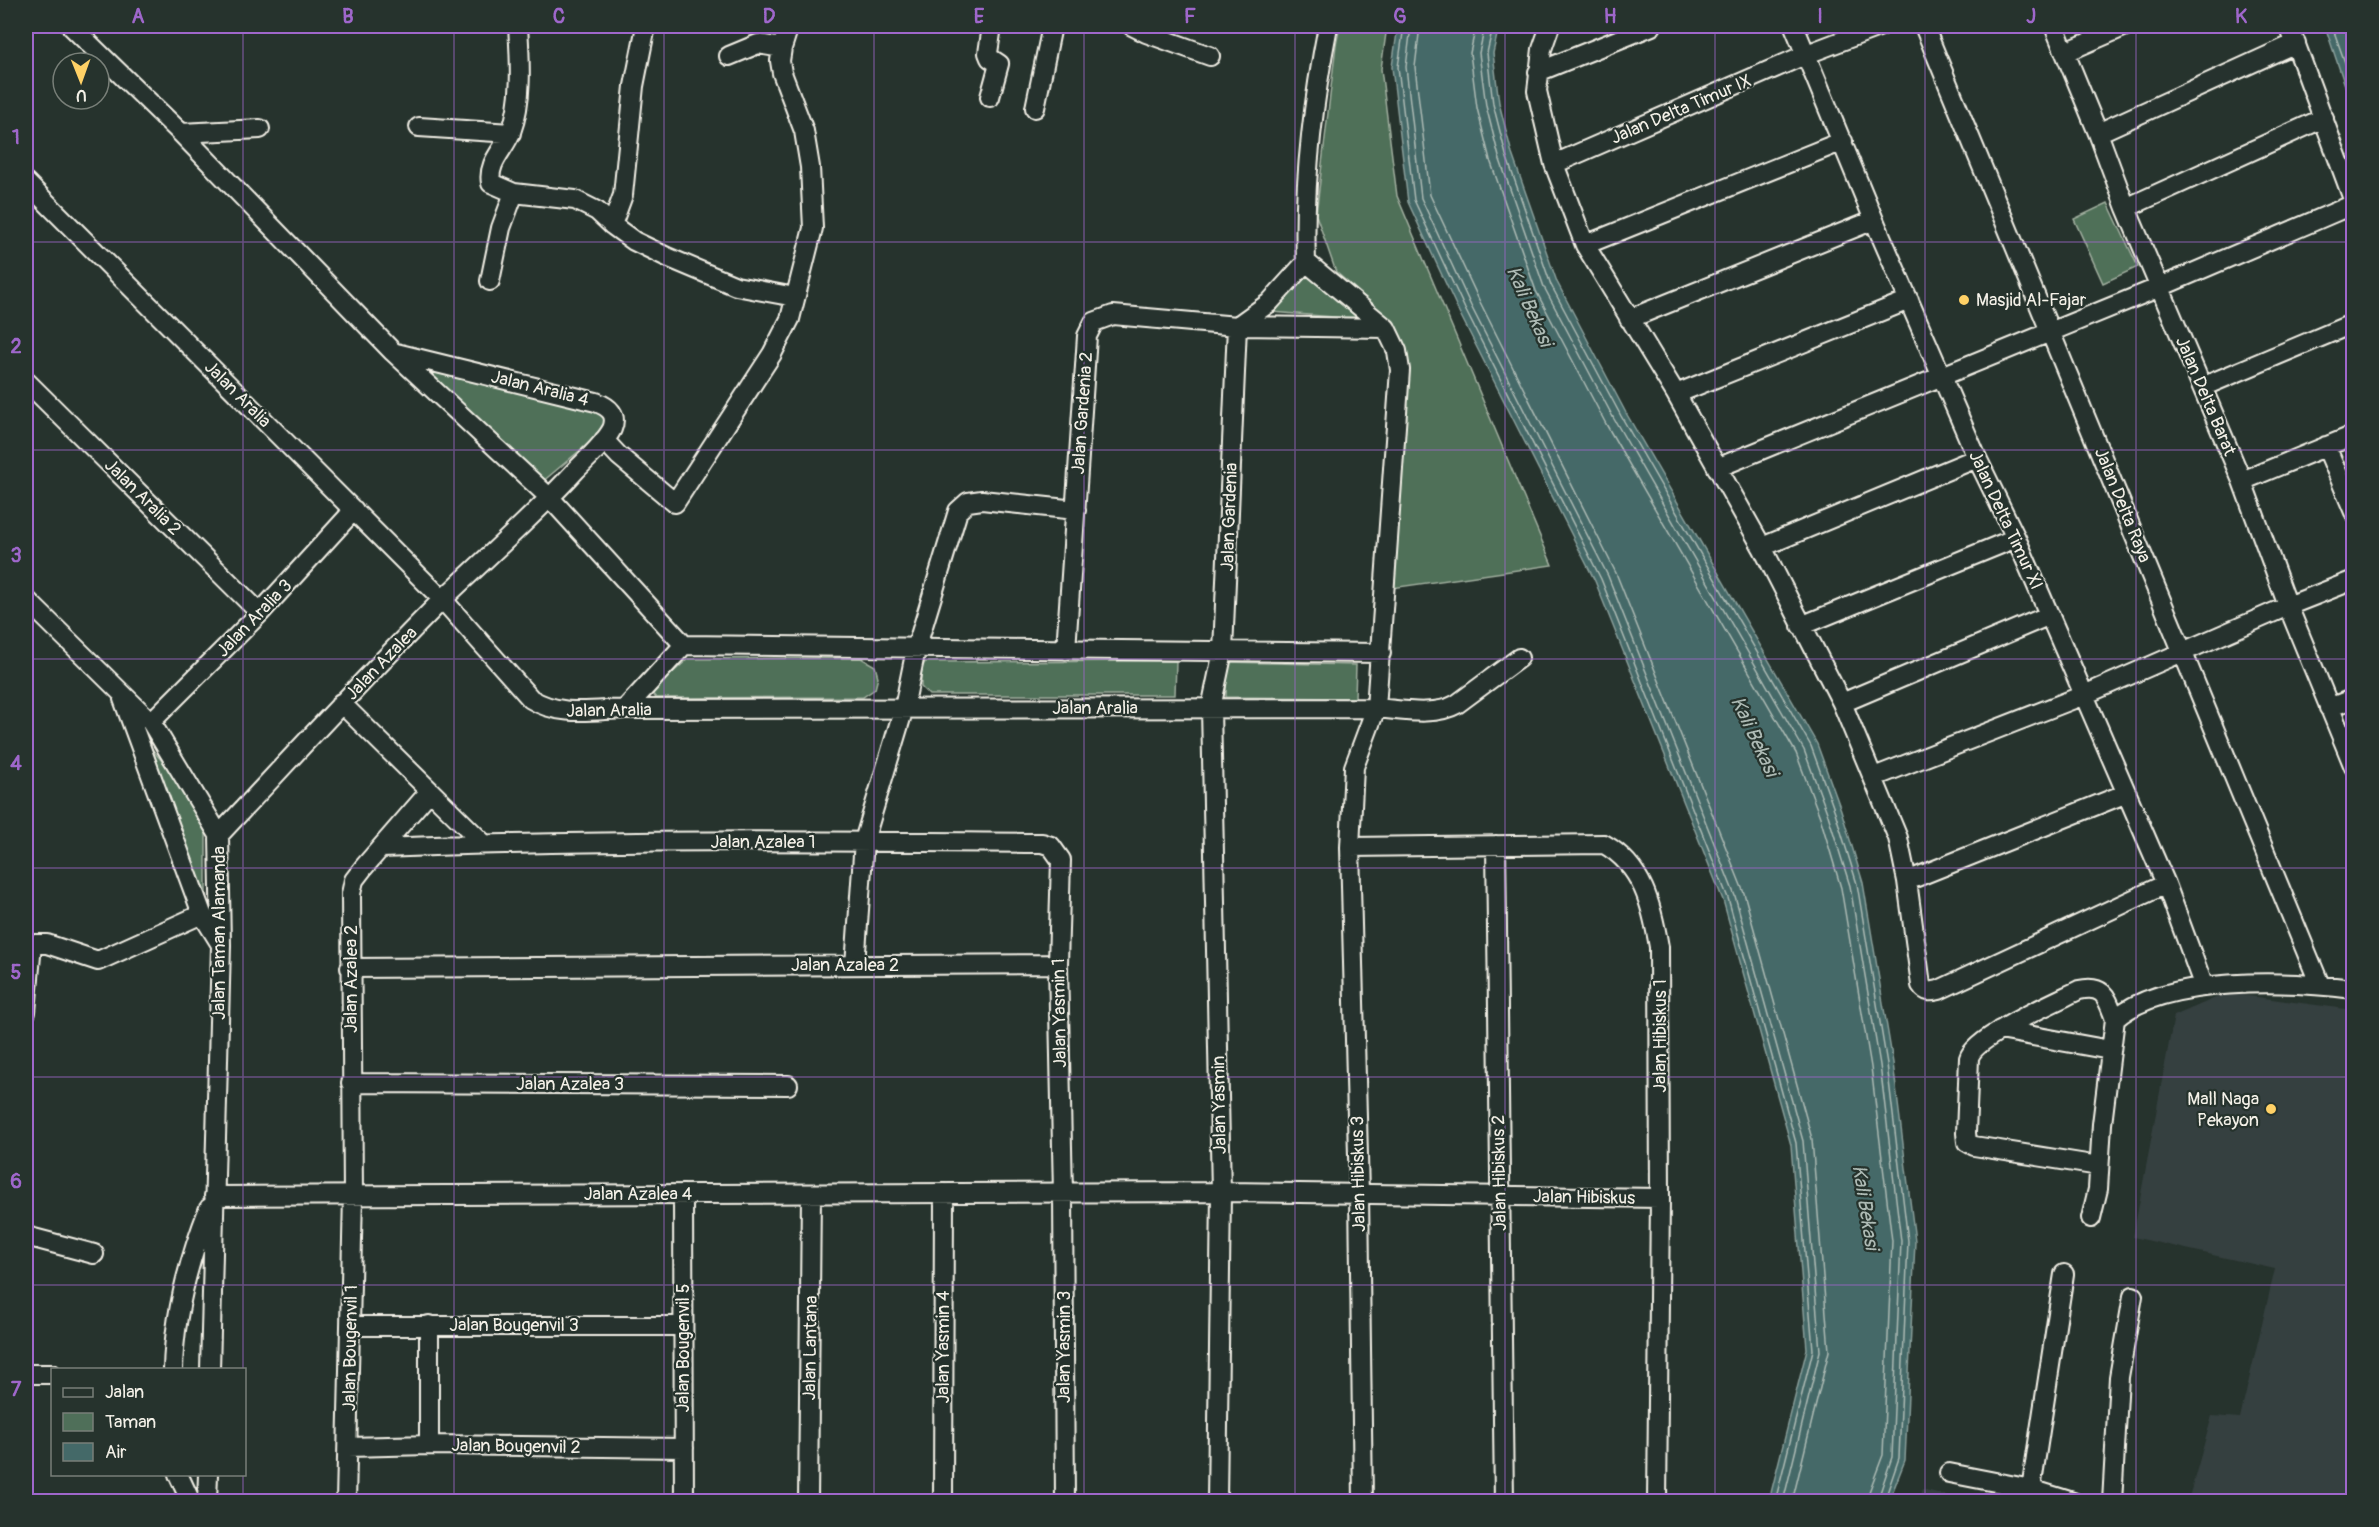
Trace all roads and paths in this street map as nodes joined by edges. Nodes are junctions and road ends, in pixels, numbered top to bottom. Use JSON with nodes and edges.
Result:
{"nodes":[{"id":1,"x":71,"y":26,"type":"edge"},
{"id":2,"x":518,"y":26,"type":"edge"},
{"id":3,"x":646,"y":26,"type":"edge"},
{"id":4,"x":789,"y":26,"type":"edge"},
{"id":5,"x":992,"y":26,"type":"edge"},
{"id":6,"x":1052,"y":26,"type":"edge"},
{"id":7,"x":1132,"y":26,"type":"edge"},
{"id":8,"x":1328,"y":26,"type":"edge"},
{"id":9,"x":1550,"y":26,"type":"edge"},
{"id":10,"x":1652,"y":26,"type":"edge"},
{"id":11,"x":1794,"y":26,"type":"edge"},
{"id":12,"x":1881,"y":26,"type":"edge"},
{"id":13,"x":1924,"y":26,"type":"edge"},
{"id":14,"x":2054,"y":26,"type":"edge"},
{"id":15,"x":2126,"y":26,"type":"edge"},
{"id":16,"x":2289,"y":26,"type":"edge"},
{"id":17,"x":2296,"y":43,"type":"junction"},
{"id":18,"x":782,"y":48,"type":"junction"},
{"id":19,"x":2066,"y":52,"type":"junction"},
{"id":20,"x":1808,"y":54,"type":"junction"},
{"id":21,"x":729,"y":56,"type":"dead end"},
{"id":22,"x":1209,"y":56,"type":"dead end"},
{"id":23,"x":1538,"y":72,"type":"junction"},
{"id":24,"x":990,"y":97,"type":"dead end"},
{"id":25,"x":1035,"y":108,"type":"dead end"},
{"id":26,"x":2324,"y":118,"type":"junction"},
{"id":27,"x":419,"y":127,"type":"dead end"},
{"id":28,"x":260,"y":129,"type":"dead end"},
{"id":29,"x":181,"y":133,"type":"junction"},
{"id":30,"x":511,"y":133,"type":"junction"},
{"id":31,"x":2098,"y":133,"type":"junction"},
{"id":32,"x":1843,"y":141,"type":"junction"},
{"id":33,"x":1554,"y":164,"type":"junction"},
{"id":34,"x":26,"y":182,"type":"edge"},
{"id":35,"x":514,"y":193,"type":"junction"},
{"id":36,"x":2354,"y":203,"type":"edge"},
{"id":37,"x":2126,"y":208,"type":"junction"},
{"id":38,"x":1874,"y":220,"type":"junction"},
{"id":39,"x":612,"y":225,"type":"junction"},
{"id":40,"x":1585,"y":245,"type":"junction"},
{"id":41,"x":1306,"y":262,"type":"junction"},
{"id":42,"x":490,"y":281,"type":"dead end"},
{"id":43,"x":2160,"y":287,"type":"junction"},
{"id":44,"x":795,"y":297,"type":"junction"},
{"id":45,"x":1909,"y":300,"type":"junction"},
{"id":46,"x":1629,"y":319,"type":"junction"},
{"id":47,"x":2354,"y":323,"type":"edge"},
{"id":48,"x":1237,"y":326,"type":"junction"},
{"id":49,"x":1386,"y":328,"type":"junction"},
{"id":50,"x":2052,"y":332,"type":"junction"},
{"id":51,"x":393,"y":352,"type":"junction"},
{"id":52,"x":1942,"y":377,"type":"junction"},
{"id":53,"x":26,"y":381,"type":"edge"},
{"id":54,"x":2202,"y":387,"type":"junction"},
{"id":55,"x":1676,"y":394,"type":"junction"},
{"id":56,"x":2354,"y":435,"type":"edge"},
{"id":57,"x":604,"y":440,"type":"junction"},
{"id":58,"x":2326,"y":446,"type":"junction"},
{"id":59,"x":1977,"y":458,"type":"junction"},
{"id":60,"x":1716,"y":468,"type":"junction"},
{"id":61,"x":2242,"y":481,"type":"junction"},
{"id":62,"x":550,"y":498,"type":"junction"},
{"id":63,"x":354,"y":510,"type":"junction"},
{"id":64,"x":1076,"y":510,"type":"junction"},
{"id":65,"x":2354,"y":512,"type":"edge"},
{"id":66,"x":2016,"y":538,"type":"junction"},
{"id":67,"x":1762,"y":547,"type":"junction"},
{"id":68,"x":2354,"y":580,"type":"edge"},
{"id":69,"x":26,"y":599,"type":"edge"},
{"id":70,"x":443,"y":600,"type":"junction"},
{"id":71,"x":2288,"y":606,"type":"junction"},
{"id":72,"x":260,"y":614,"type":"junction"},
{"id":73,"x":2050,"y":615,"type":"junction"},
{"id":74,"x":1801,"y":626,"type":"junction"},
{"id":75,"x":684,"y":645,"type":"junction"},
{"id":76,"x":916,"y":648,"type":"junction"},
{"id":77,"x":1066,"y":650,"type":"junction"},
{"id":78,"x":1223,"y":651,"type":"junction"},
{"id":79,"x":2182,"y":652,"type":"junction"},
{"id":80,"x":1381,"y":653,"type":"junction"},
{"id":81,"x":1519,"y":658,"type":"dead end"},
{"id":82,"x":120,"y":690,"type":"junction"},
{"id":83,"x":2084,"y":695,"type":"junction"},
{"id":84,"x":2354,"y":698,"type":"edge"},
{"id":85,"x":341,"y":703,"type":"junction"},
{"id":86,"x":1842,"y":703,"type":"junction"},
{"id":87,"x":904,"y":708,"type":"junction"},
{"id":88,"x":1211,"y":708,"type":"junction"},
{"id":89,"x":1376,"y":708,"type":"junction"},
{"id":90,"x":2329,"y":708,"type":"junction"},
{"id":91,"x":625,"y":709,"type":"junction"},
{"id":92,"x":151,"y":722,"type":"junction"},
{"id":93,"x":2354,"y":767,"type":"edge"},
{"id":94,"x":1874,"y":777,"type":"junction"},
{"id":95,"x":430,"y":791,"type":"junction"},
{"id":96,"x":2127,"y":793,"type":"junction"},
{"id":97,"x":219,"y":835,"type":"junction"},
{"id":98,"x":864,"y":841,"type":"junction"},
{"id":99,"x":1042,"y":843,"type":"joint"},
{"id":100,"x":484,"y":844,"type":"junction"},
{"id":101,"x":1496,"y":845,"type":"junction"},
{"id":102,"x":1350,"y":847,"type":"junction"},
{"id":103,"x":382,"y":848,"type":"junction"},
{"id":104,"x":1907,"y":881,"type":"junction"},
{"id":105,"x":2166,"y":884,"type":"junction"},
{"id":106,"x":202,"y":914,"type":"junction"},
{"id":107,"x":29,"y":944,"type":"edge"},
{"id":108,"x":221,"y":945,"type":"junction"},
{"id":109,"x":1058,"y":963,"type":"junction"},
{"id":110,"x":855,"y":965,"type":"junction"},
{"id":111,"x":350,"y":968,"type":"junction"},
{"id":112,"x":2320,"y":985,"type":"junction"},
{"id":113,"x":2204,"y":987,"type":"junction"},
{"id":114,"x":2354,"y":989,"type":"edge"},
{"id":115,"x":26,"y":1012,"type":"edge"},
{"id":116,"x":2115,"y":1019,"type":"junction"},
{"id":117,"x":2000,"y":1030,"type":"junction"},
{"id":118,"x":2110,"y":1050,"type":"junction"},
{"id":119,"x":351,"y":1083,"type":"junction"},
{"id":120,"x":789,"y":1085,"type":"dead end"},
{"id":121,"x":2099,"y":1166,"type":"junction"},
{"id":122,"x":944,"y":1193,"type":"junction"},
{"id":123,"x":1063,"y":1193,"type":"junction"},
{"id":124,"x":1221,"y":1193,"type":"junction"},
{"id":125,"x":683,"y":1194,"type":"junction"},
{"id":126,"x":811,"y":1194,"type":"junction"},
{"id":127,"x":1359,"y":1194,"type":"junction"},
{"id":128,"x":353,"y":1195,"type":"junction"},
{"id":129,"x":214,"y":1196,"type":"junction"},
{"id":130,"x":1500,"y":1196,"type":"junction"},
{"id":131,"x":1660,"y":1198,"type":"junction"},
{"id":132,"x":2091,"y":1218,"type":"dead end"},
{"id":133,"x":26,"y":1236,"type":"edge"},
{"id":134,"x":94,"y":1254,"type":"dead end"},
{"id":135,"x":2064,"y":1274,"type":"dead end"},
{"id":136,"x":2133,"y":1296,"type":"dead end"},
{"id":137,"x":429,"y":1325,"type":"junction"},
{"id":138,"x":350,"y":1326,"type":"junction"},
{"id":139,"x":683,"y":1326,"type":"junction"},
{"id":140,"x":173,"y":1368,"type":"edge"},
{"id":141,"x":210,"y":1368,"type":"edge"},
{"id":142,"x":26,"y":1374,"type":"edge"},
{"id":143,"x":51,"y":1374,"type":"edge"},
{"id":144,"x":429,"y":1445,"type":"junction"},
{"id":145,"x":348,"y":1447,"type":"junction"},
{"id":146,"x":684,"y":1449,"type":"junction"},
{"id":147,"x":1949,"y":1473,"type":"dead end"},
{"id":148,"x":179,"y":1476,"type":"edge"},
{"id":149,"x":208,"y":1476,"type":"edge"},
{"id":150,"x":2031,"y":1489,"type":"junction"},
{"id":151,"x":191,"y":1502,"type":"edge"},
{"id":152,"x":207,"y":1502,"type":"edge"},
{"id":153,"x":346,"y":1502,"type":"edge"},
{"id":154,"x":684,"y":1502,"type":"edge"},
{"id":155,"x":808,"y":1502,"type":"edge"},
{"id":156,"x":943,"y":1502,"type":"edge"},
{"id":157,"x":1065,"y":1502,"type":"edge"},
{"id":158,"x":1217,"y":1502,"type":"edge"},
{"id":159,"x":1363,"y":1502,"type":"edge"},
{"id":160,"x":1504,"y":1502,"type":"edge"},
{"id":161,"x":1657,"y":1502,"type":"edge"},
{"id":162,"x":2073,"y":1502,"type":"edge"},
{"id":163,"x":2112,"y":1502,"type":"edge"}],
"edges":[{"from":1,"to":29,"type":"street"},
{"from":2,"to":30,"type":"street"},
{"from":3,"to":39,"type":"street"},
{"from":4,"to":18,"type":"street"},
{"from":5,"to":24,"type":"street"},
{"from":6,"to":25,"type":"street"},
{"from":7,"to":22,"type":"street"},
{"from":8,"to":41,"type":"street"},
{"from":9,"to":23,"type":"street"},
{"from":10,"to":23,"type":"street"},
{"from":11,"to":20,"type":"street","name":"Jalan Delta Timur XI"},
{"from":12,"to":20,"type":"street","name":"Jalan Delta Timur IX"},
{"from":13,"to":50,"type":"street","name":"Jalan Delta Raya"},
{"from":14,"to":19,"type":"street","name":"Jalan Delta Barat"},
{"from":15,"to":19,"type":"street"},
{"from":16,"to":17,"type":"street"},
{"from":17,"to":26,"type":"street"},
{"from":17,"to":31,"type":"street"},
{"from":18,"to":21,"type":"street"},
{"from":18,"to":44,"type":"street"},
{"from":19,"to":31,"type":"street","name":"Jalan Delta Barat"},
{"from":20,"to":32,"type":"street","name":"Jalan Delta Timur XI"},
{"from":20,"to":33,"type":"street","name":"Jalan Delta Timur IX"},
{"from":23,"to":33,"type":"street"},
{"from":26,"to":36,"type":"street"},
{"from":26,"to":37,"type":"street"},
{"from":27,"to":30,"type":"street"},
{"from":28,"to":29,"type":"street"},
{"from":29,"to":51,"type":"street"},
{"from":30,"to":35,"type":"street"},
{"from":31,"to":37,"type":"street","name":"Jalan Delta Barat"},
{"from":32,"to":38,"type":"street","name":"Jalan Delta Timur XI"},
{"from":32,"to":40,"type":"street"},
{"from":33,"to":40,"type":"street"},
{"from":34,"to":63,"type":"street","name":"Jalan Aralia"},
{"from":35,"to":39,"type":"street"},
{"from":35,"to":42,"type":"street"},
{"from":36,"to":43,"type":"street"},
{"from":37,"to":43,"type":"street","name":"Jalan Delta Barat"},
{"from":38,"to":45,"type":"street","name":"Jalan Delta Timur XI"},
{"from":38,"to":46,"type":"street"},
{"from":39,"to":44,"type":"street"},
{"from":40,"to":46,"type":"street"},
{"from":41,"to":48,"type":"street"},
{"from":41,"to":49,"type":"street"},
{"from":43,"to":50,"type":"street"},
{"from":43,"to":54,"type":"street","name":"Jalan Delta Barat"},
{"from":44,"to":57,"type":"street"},
{"from":45,"to":52,"type":"street","name":"Jalan Delta Timur XI"},
{"from":45,"to":55,"type":"street"},
{"from":46,"to":55,"type":"street"},
{"from":47,"to":54,"type":"street"},
{"from":48,"to":49,"type":"street","name":"Jalan Gardenia 2"},
{"from":48,"to":64,"type":"street","name":"Jalan Gardenia 2"},
{"from":48,"to":78,"type":"street","name":"Jalan Gardenia"},
{"from":49,"to":80,"type":"street","name":"Jalan Hibiskus 3"},
{"from":50,"to":52,"type":"street"},
{"from":50,"to":79,"type":"street","name":"Jalan Delta Raya"},
{"from":51,"to":57,"type":"street","name":"Jalan Aralia 4"},
{"from":51,"to":62,"type":"street"},
{"from":52,"to":59,"type":"street","name":"Jalan Delta Timur XI"},
{"from":52,"to":60,"type":"street"},
{"from":53,"to":72,"type":"street","name":"Jalan Aralia 2"},
{"from":54,"to":61,"type":"street","name":"Jalan Delta Barat"},
{"from":55,"to":60,"type":"street"},
{"from":56,"to":58,"type":"street"},
{"from":57,"to":62,"type":"street","name":"Jalan Aralia 4"},
{"from":58,"to":61,"type":"street"},
{"from":58,"to":65,"type":"street"},
{"from":59,"to":66,"type":"street","name":"Jalan Delta Timur XI"},
{"from":59,"to":67,"type":"street"},
{"from":60,"to":67,"type":"street"},
{"from":61,"to":71,"type":"street","name":"Jalan Delta Barat"},
{"from":62,"to":70,"type":"street","name":"Jalan Azalea"},
{"from":62,"to":75,"type":"street"},
{"from":63,"to":70,"type":"street","name":"Jalan Aralia"},
{"from":63,"to":72,"type":"street","name":"Jalan Aralia 3"},
{"from":64,"to":76,"type":"street"},
{"from":64,"to":77,"type":"street","name":"Jalan Gardenia 2"},
{"from":66,"to":73,"type":"street","name":"Jalan Delta Timur XI"},
{"from":66,"to":74,"type":"street"},
{"from":67,"to":74,"type":"street"},
{"from":68,"to":71,"type":"street"},
{"from":69,"to":82,"type":"street","name":"Jalan Taman Alamanda"},
{"from":70,"to":85,"type":"street","name":"Jalan Azalea"},
{"from":70,"to":91,"type":"street","name":"Jalan Aralia"},
{"from":71,"to":79,"type":"street"},
{"from":71,"to":90,"type":"street","name":"Jalan Delta Barat"},
{"from":72,"to":92,"type":"street","name":"Jalan Aralia 3"},
{"from":73,"to":83,"type":"street","name":"Jalan Delta Timur XI"},
{"from":73,"to":86,"type":"street"},
{"from":74,"to":86,"type":"street"},
{"from":75,"to":76,"type":"street"},
{"from":75,"to":91,"type":"street"},
{"from":76,"to":77,"type":"street"},
{"from":76,"to":87,"type":"street"},
{"from":77,"to":78,"type":"street"},
{"from":78,"to":80,"type":"street"},
{"from":78,"to":88,"type":"street","name":"Jalan Gardenia"},
{"from":79,"to":83,"type":"street"},
{"from":79,"to":112,"type":"street","name":"Jalan Delta Raya"},
{"from":80,"to":89,"type":"street","name":"Jalan Hibiskus 3"},
{"from":81,"to":89,"type":"street","name":"Jalan Aralia"},
{"from":82,"to":92,"type":"street","name":"Jalan Taman Alamanda"},
{"from":82,"to":106,"type":"street"},
{"from":83,"to":94,"type":"street"},
{"from":83,"to":96,"type":"street","name":"Jalan Delta Timur XI"},
{"from":84,"to":90,"type":"street"},
{"from":85,"to":95,"type":"street"},
{"from":85,"to":97,"type":"street","name":"Jalan Azalea"},
{"from":86,"to":94,"type":"street"},
{"from":87,"to":88,"type":"street","name":"Jalan Aralia"},
{"from":87,"to":91,"type":"street","name":"Jalan Aralia"},
{"from":87,"to":98,"type":"street"},
{"from":88,"to":89,"type":"street","name":"Jalan Aralia"},
{"from":88,"to":124,"type":"street","name":"Jalan Yasmin"},
{"from":89,"to":102,"type":"street","name":"Jalan Hibiskus 3"},
{"from":90,"to":93,"type":"street","name":"Jalan Delta Barat"},
{"from":92,"to":97,"type":"street","name":"Jalan Taman Alamanda"},
{"from":94,"to":104,"type":"street"},
{"from":95,"to":100,"type":"street"},
{"from":95,"to":103,"type":"street","name":"Jalan Azalea 2"},
{"from":96,"to":104,"type":"street"},
{"from":96,"to":105,"type":"street","name":"Jalan Delta Timur XI"},
{"from":97,"to":108,"type":"street","name":"Jalan Taman Alamanda"},
{"from":98,"to":99,"type":"street","name":"Jalan Azalea 1"},
{"from":98,"to":100,"type":"street","name":"Jalan Azalea 1"},
{"from":98,"to":110,"type":"street"},
{"from":99,"to":109,"type":"street","name":"Jalan Yasmin 1"},
{"from":100,"to":103,"type":"street","name":"Jalan Azalea 1"},
{"from":101,"to":102,"type":"street","name":"Jalan Hibiskus 1"},
{"from":101,"to":130,"type":"street","name":"Jalan Hibiskus 2"},
{"from":101,"to":131,"type":"street","name":"Jalan Hibiskus 1"},
{"from":102,"to":127,"type":"street","name":"Jalan Hibiskus 3"},
{"from":103,"to":111,"type":"street","name":"Jalan Azalea 2"},
{"from":104,"to":105,"type":"street"},
{"from":105,"to":113,"type":"street","name":"Jalan Delta Timur XI"},
{"from":106,"to":107,"type":"street"},
{"from":106,"to":108,"type":"street"},
{"from":107,"to":115,"type":"street"},
{"from":108,"to":129,"type":"street","name":"Jalan Taman Alamanda"},
{"from":109,"to":110,"type":"street","name":"Jalan Azalea 2"},
{"from":109,"to":123,"type":"street","name":"Jalan Yasmin 1"},
{"from":110,"to":111,"type":"street","name":"Jalan Azalea 2"},
{"from":111,"to":119,"type":"street","name":"Jalan Azalea 2"},
{"from":112,"to":113,"type":"street"},
{"from":112,"to":114,"type":"street"},
{"from":113,"to":116,"type":"street"},
{"from":116,"to":117,"type":"street"},
{"from":116,"to":118,"type":"street"},
{"from":117,"to":118,"type":"street"},
{"from":117,"to":121,"type":"street"},
{"from":118,"to":121,"type":"street"},
{"from":119,"to":120,"type":"street","name":"Jalan Azalea 3"},
{"from":119,"to":128,"type":"street","name":"Jalan Azalea 2"},
{"from":121,"to":132,"type":"street"},
{"from":122,"to":123,"type":"street","name":"Jalan Azalea 4"},
{"from":122,"to":126,"type":"street","name":"Jalan Azalea 4"},
{"from":122,"to":156,"type":"street","name":"Jalan Yasmin 4"},
{"from":123,"to":124,"type":"street","name":"Jalan Azalea 4"},
{"from":123,"to":157,"type":"street","name":"Jalan Yasmin 3"},
{"from":124,"to":127,"type":"street","name":"Jalan Hibiskus"},
{"from":124,"to":158,"type":"street","name":"Jalan Yasmin"},
{"from":125,"to":126,"type":"street","name":"Jalan Azalea 4"},
{"from":125,"to":128,"type":"street","name":"Jalan Azalea 4"},
{"from":125,"to":139,"type":"street","name":"Jalan Bougenvil 5"},
{"from":126,"to":155,"type":"street","name":"Jalan Lantana"},
{"from":127,"to":130,"type":"street","name":"Jalan Hibiskus"},
{"from":127,"to":159,"type":"street","name":"Jalan Hibiskus 3"},
{"from":128,"to":129,"type":"street","name":"Jalan Azalea 4"},
{"from":128,"to":138,"type":"street","name":"Jalan Bougenvil 1"},
{"from":129,"to":140,"type":"street"},
{"from":129,"to":141,"type":"street","name":"Jalan Taman Alamanda"},
{"from":130,"to":131,"type":"street","name":"Jalan Hibiskus"},
{"from":130,"to":160,"type":"street","name":"Jalan Hibiskus 2"},
{"from":131,"to":161,"type":"street","name":"Jalan Hibiskus 1"},
{"from":133,"to":134,"type":"street"},
{"from":135,"to":150,"type":"street"},
{"from":136,"to":163,"type":"street"},
{"from":137,"to":138,"type":"street"},
{"from":137,"to":139,"type":"street","name":"Jalan Bougenvil 3"},
{"from":137,"to":144,"type":"street","name":"Jalan Bougenvil 3"},
{"from":138,"to":145,"type":"street","name":"Jalan Bougenvil 1"},
{"from":139,"to":146,"type":"street","name":"Jalan Bougenvil 5"},
{"from":142,"to":143,"type":"street"},
{"from":144,"to":145,"type":"street","name":"Jalan Bougenvil 2"},
{"from":144,"to":146,"type":"street","name":"Jalan Bougenvil 2"},
{"from":145,"to":153,"type":"street","name":"Jalan Bougenvil 1"},
{"from":146,"to":154,"type":"street","name":"Jalan Bougenvil 5"},
{"from":147,"to":150,"type":"street"},
{"from":148,"to":151,"type":"street"},
{"from":149,"to":152,"type":"street"},
{"from":150,"to":162,"type":"street"}]}
